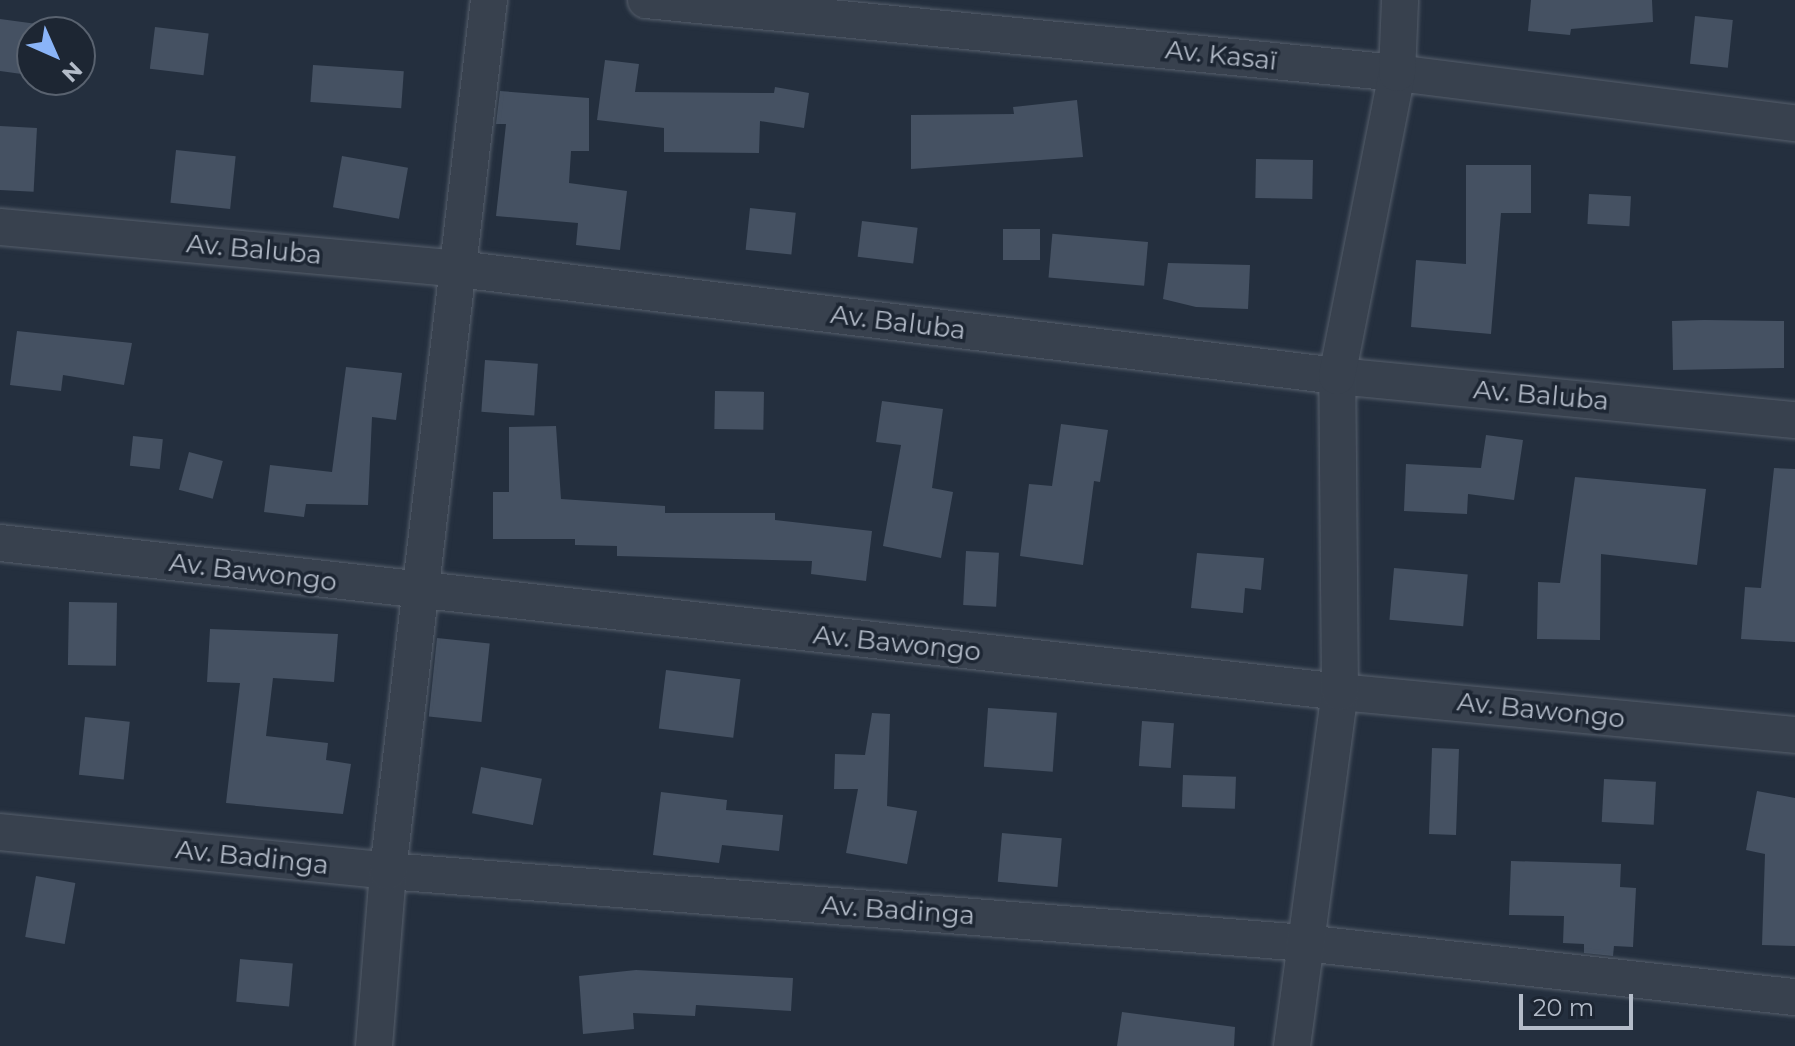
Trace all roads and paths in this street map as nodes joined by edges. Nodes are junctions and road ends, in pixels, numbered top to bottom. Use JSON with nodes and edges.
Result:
{"nodes":[{"id":1,"x":489,"y":0,"type":"edge"},
{"id":2,"x":646,"y":0,"type":"edge"},
{"id":3,"x":1400,"y":0,"type":"edge"},
{"id":4,"x":1397,"y":73,"type":"junction"},
{"id":5,"x":1795,"y":123,"type":"edge"},
{"id":6,"x":0,"y":227,"type":"edge"},
{"id":7,"x":458,"y":269,"type":"junction"},
{"id":8,"x":1337,"y":376,"type":"junction"},
{"id":9,"x":1795,"y":420,"type":"edge"},
{"id":10,"x":0,"y":543,"type":"edge"},
{"id":11,"x":422,"y":593,"type":"junction"},
{"id":12,"x":1340,"y":692,"type":"junction"},
{"id":13,"x":1795,"y":735,"type":"edge"},
{"id":14,"x":0,"y":832,"type":"edge"},
{"id":15,"x":388,"y":871,"type":"junction"},
{"id":16,"x":1304,"y":943,"type":"junction"},
{"id":17,"x":1795,"y":997,"type":"edge"},
{"id":18,"x":374,"y":1046,"type":"edge"},
{"id":19,"x":1292,"y":1046,"type":"edge"}],
"edges":[{"from":1,"to":7,"type":"street"},
{"from":2,"to":4,"type":"street","name":"Av. Kasaï"},
{"from":3,"to":4,"type":"street"},
{"from":4,"to":5,"type":"street","name":"Av. Kasaï"},
{"from":4,"to":8,"type":"street"},
{"from":6,"to":7,"type":"street","name":"Av. Baluba"},
{"from":7,"to":8,"type":"street","name":"Av. Baluba"},
{"from":7,"to":11,"type":"street"},
{"from":8,"to":9,"type":"street","name":"Av. Baluba"},
{"from":8,"to":12,"type":"street"},
{"from":10,"to":11,"type":"street","name":"Av. Bawongo"},
{"from":11,"to":12,"type":"street","name":"Av. Bawongo"},
{"from":11,"to":15,"type":"street"},
{"from":12,"to":13,"type":"street","name":"Av. Bawongo"},
{"from":12,"to":16,"type":"street"},
{"from":14,"to":15,"type":"street","name":"Av. Badinga"},
{"from":15,"to":16,"type":"street","name":"Av. Badinga"},
{"from":15,"to":18,"type":"street"},
{"from":16,"to":17,"type":"street","name":"Av. Badinga"},
{"from":16,"to":19,"type":"street"}]}
